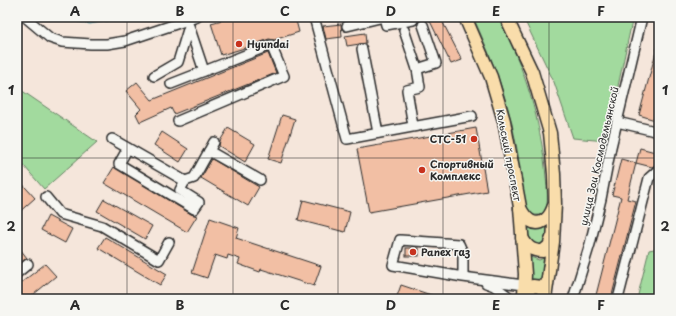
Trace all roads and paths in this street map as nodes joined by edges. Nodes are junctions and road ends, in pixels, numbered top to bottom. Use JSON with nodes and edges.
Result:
{"nodes":[{"id":1,"x":25,"y":17,"type":"edge"},
{"id":2,"x":197,"y":17,"type":"edge"},
{"id":3,"x":314,"y":17,"type":"edge"},
{"id":4,"x":384,"y":17,"type":"edge"},
{"id":5,"x":465,"y":17,"type":"edge"},
{"id":6,"x":506,"y":17,"type":"edge"},
{"id":7,"x":642,"y":17,"type":"edge"},
{"id":8,"x":413,"y":20,"type":"dead end"},
{"id":9,"x":188,"y":23,"type":"junction"},
{"id":10,"x":423,"y":25,"type":"dead end"},
{"id":11,"x":346,"y":26,"type":"dead end"},
{"id":12,"x":404,"y":30,"type":"dead end"},
{"id":13,"x":362,"y":49,"type":"dead end"},
{"id":14,"x":417,"y":68,"type":"junction"},
{"id":15,"x":204,"y":71,"type":"junction"},
{"id":16,"x":154,"y":76,"type":"dead end"},
{"id":17,"x":171,"y":84,"type":"dead end"},
{"id":18,"x":472,"y":116,"type":"dead end"},
{"id":19,"x":178,"y":121,"type":"dead end"},
{"id":20,"x":617,"y":122,"type":"junction"},
{"id":21,"x":413,"y":126,"type":"junction"},
{"id":22,"x":659,"y":132,"type":"edge"},
{"id":23,"x":378,"y":133,"type":"junction"},
{"id":24,"x":112,"y":139,"type":"dead end"},
{"id":25,"x":214,"y":142,"type":"dead end"},
{"id":26,"x":128,"y":148,"type":"junction"},
{"id":27,"x":209,"y":151,"type":"junction"},
{"id":28,"x":659,"y":169,"type":"edge"},
{"id":29,"x":260,"y":180,"type":"dead end"},
{"id":30,"x":185,"y":181,"type":"junction"},
{"id":31,"x":46,"y":197,"type":"dead end"},
{"id":32,"x":555,"y":204,"type":"junction"},
{"id":33,"x":520,"y":207,"type":"junction"},
{"id":34,"x":553,"y":234,"type":"junction"},
{"id":35,"x":522,"y":238,"type":"junction"},
{"id":36,"x":170,"y":242,"type":"dead end"},
{"id":37,"x":28,"y":264,"type":"dead end"},
{"id":38,"x":17,"y":273,"type":"edge"},
{"id":39,"x":463,"y":277,"type":"junction"},
{"id":40,"x":477,"y":279,"type":"junction"},
{"id":41,"x":536,"y":292,"type":"edge"},
{"id":42,"x":512,"y":299,"type":"edge"},
{"id":43,"x":575,"y":299,"type":"edge"},
{"id":44,"x":618,"y":299,"type":"edge"}],
"edges":[{"from":1,"to":9,"type":"street"},
{"from":2,"to":9,"type":"street"},
{"from":3,"to":23,"type":"street"},
{"from":4,"to":8,"type":"street"},
{"from":4,"to":11,"type":"street"},
{"from":5,"to":33,"type":"main road","name":"Кольский проспект"},
{"from":6,"to":32,"type":"main road"},
{"from":7,"to":20,"type":"street","name":"улица Зои Космодемьянской"},
{"from":9,"to":15,"type":"street"},
{"from":9,"to":16,"type":"street"},
{"from":10,"to":14,"type":"street"},
{"from":12,"to":14,"type":"street"},
{"from":13,"to":23,"type":"street"},
{"from":14,"to":21,"type":"street"},
{"from":15,"to":17,"type":"street"},
{"from":15,"to":19,"type":"street"},
{"from":18,"to":21,"type":"street"},
{"from":20,"to":22,"type":"street"},
{"from":20,"to":43,"type":"street","name":"улица Зои Космодемьянской"},
{"from":21,"to":23,"type":"street"},
{"from":24,"to":26,"type":"street"},
{"from":25,"to":27,"type":"street"},
{"from":26,"to":30,"type":"street"},
{"from":26,"to":30,"type":"street"},
{"from":27,"to":29,"type":"street"},
{"from":27,"to":30,"type":"street"},
{"from":28,"to":44,"type":"street"},
{"from":31,"to":36,"type":"street"},
{"from":32,"to":33,"type":"main road"},
{"from":32,"to":34,"type":"main road"},
{"from":33,"to":35,"type":"main road","name":"Кольский проспект"},
{"from":34,"to":35,"type":"main road"},
{"from":34,"to":41,"type":"main road"},
{"from":35,"to":41,"type":"main road","name":"Кольский проспект"},
{"from":37,"to":38,"type":"street"},
{"from":39,"to":39,"type":"street"},
{"from":39,"to":40,"type":"street"},
{"from":40,"to":41,"type":"street"},
{"from":40,"to":42,"type":"street"}]}
